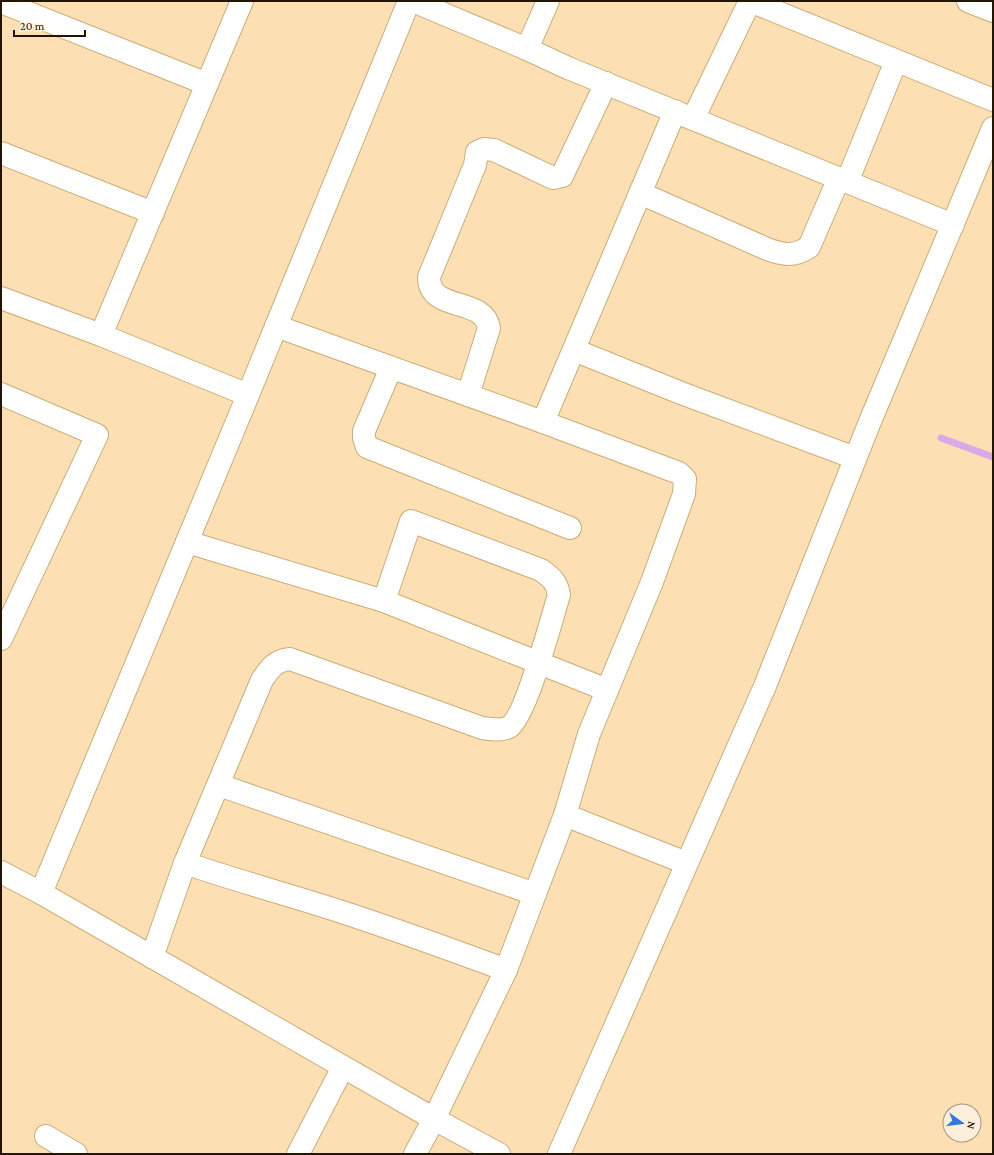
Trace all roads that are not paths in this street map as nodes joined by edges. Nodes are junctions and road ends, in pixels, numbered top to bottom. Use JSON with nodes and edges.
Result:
{"nodes":[{"id":1,"x":242,"y":1,"type":"edge"},
{"id":2,"x":409,"y":1,"type":"edge"},
{"id":3,"x":413,"y":1,"type":"edge"},
{"id":4,"x":548,"y":1,"type":"edge"},
{"id":5,"x":968,"y":1,"type":"edge"},
{"id":6,"x":1,"y":2,"type":"edge"},
{"id":7,"x":993,"y":11,"type":"edge"},
{"id":8,"x":528,"y":48,"type":"junction"},
{"id":9,"x":896,"y":61,"type":"junction"},
{"id":10,"x":606,"y":83,"type":"junction"},
{"id":11,"x":207,"y":84,"type":"junction"},
{"id":12,"x":993,"y":100,"type":"edge"},
{"id":13,"x":684,"y":115,"type":"junction"},
{"id":14,"x":993,"y":128,"type":"edge"},
{"id":15,"x":1,"y":153,"type":"edge"},
{"id":16,"x":843,"y":180,"type":"junction"},
{"id":17,"x":640,"y":193,"type":"junction"},
{"id":18,"x":153,"y":213,"type":"junction"},
{"id":19,"x":953,"y":225,"type":"junction"},
{"id":20,"x":1,"y":298,"type":"edge"},
{"id":21,"x":276,"y":326,"type":"junction"},
{"id":22,"x":101,"y":335,"type":"junction"},
{"id":23,"x":574,"y":350,"type":"junction"},
{"id":24,"x":391,"y":368,"type":"junction"},
{"id":25,"x":1,"y":394,"type":"edge"},
{"id":26,"x":248,"y":395,"type":"junction"},
{"id":27,"x":468,"y":395,"type":"junction"},
{"id":28,"x":543,"y":422,"type":"junction"},
{"id":29,"x":855,"y":458,"type":"junction"},
{"id":30,"x":570,"y":528,"type":"dead end"},
{"id":31,"x":187,"y":542,"type":"junction"},
{"id":32,"x":384,"y":601,"type":"junction"},
{"id":33,"x":1,"y":639,"type":"edge"},
{"id":34,"x":539,"y":662,"type":"junction"},
{"id":35,"x":607,"y":690,"type":"junction"},
{"id":36,"x":219,"y":785,"type":"junction"},
{"id":37,"x":565,"y":816,"type":"junction"},
{"id":38,"x":185,"y":863,"type":"junction"},
{"id":39,"x":686,"y":863,"type":"junction"},
{"id":40,"x":1,"y":872,"type":"edge"},
{"id":41,"x":41,"y":893,"type":"junction"},
{"id":42,"x":535,"y":894,"type":"junction"},
{"id":43,"x":152,"y":957,"type":"junction"},
{"id":44,"x":506,"y":970,"type":"junction"},
{"id":45,"x":343,"y":1067,"type":"junction"},
{"id":46,"x":434,"y":1119,"type":"junction"},
{"id":47,"x":46,"y":1136,"type":"dead end"},
{"id":48,"x":76,"y":1154,"type":"edge"},
{"id":49,"x":298,"y":1154,"type":"edge"},
{"id":50,"x":415,"y":1154,"type":"edge"},
{"id":51,"x":499,"y":1154,"type":"edge"},
{"id":52,"x":559,"y":1154,"type":"edge"}],
"edges":[{"from":1,"to":11,"type":"street"},
{"from":2,"to":21,"type":"street"},
{"from":3,"to":8,"type":"street"},
{"from":4,"to":8,"type":"street"},
{"from":5,"to":7,"type":"street"},
{"from":6,"to":11,"type":"street"},
{"from":8,"to":10,"type":"street"},
{"from":9,"to":12,"type":"street"},
{"from":9,"to":13,"type":"street"},
{"from":9,"to":16,"type":"street"},
{"from":10,"to":13,"type":"street"},
{"from":10,"to":27,"type":"street"},
{"from":11,"to":18,"type":"street"},
{"from":13,"to":16,"type":"street"},
{"from":13,"to":17,"type":"street"},
{"from":14,"to":19,"type":"street"},
{"from":15,"to":18,"type":"street"},
{"from":16,"to":17,"type":"street"},
{"from":16,"to":19,"type":"street"},
{"from":17,"to":23,"type":"street"},
{"from":18,"to":22,"type":"street"},
{"from":19,"to":29,"type":"street"},
{"from":20,"to":22,"type":"street"},
{"from":21,"to":24,"type":"street"},
{"from":21,"to":26,"type":"street"},
{"from":22,"to":26,"type":"street"},
{"from":23,"to":28,"type":"street"},
{"from":23,"to":29,"type":"street"},
{"from":24,"to":27,"type":"street"},
{"from":24,"to":30,"type":"street"},
{"from":25,"to":33,"type":"street"},
{"from":26,"to":31,"type":"street"},
{"from":27,"to":28,"type":"street"},
{"from":28,"to":35,"type":"street"},
{"from":29,"to":39,"type":"street"},
{"from":31,"to":32,"type":"street"},
{"from":31,"to":41,"type":"street"},
{"from":32,"to":34,"type":"street"},
{"from":32,"to":34,"type":"street"},
{"from":34,"to":35,"type":"street"},
{"from":34,"to":36,"type":"street"},
{"from":35,"to":37,"type":"street"},
{"from":36,"to":38,"type":"street"},
{"from":36,"to":42,"type":"street"},
{"from":37,"to":39,"type":"street"},
{"from":37,"to":42,"type":"street"},
{"from":38,"to":43,"type":"street"},
{"from":38,"to":44,"type":"street"},
{"from":39,"to":52,"type":"street"},
{"from":40,"to":41,"type":"street"},
{"from":41,"to":43,"type":"street"},
{"from":42,"to":44,"type":"street"},
{"from":43,"to":45,"type":"street"},
{"from":44,"to":46,"type":"street"},
{"from":45,"to":46,"type":"street"},
{"from":45,"to":49,"type":"street"},
{"from":46,"to":50,"type":"street"},
{"from":46,"to":51,"type":"street"},
{"from":47,"to":48,"type":"street"}]}
